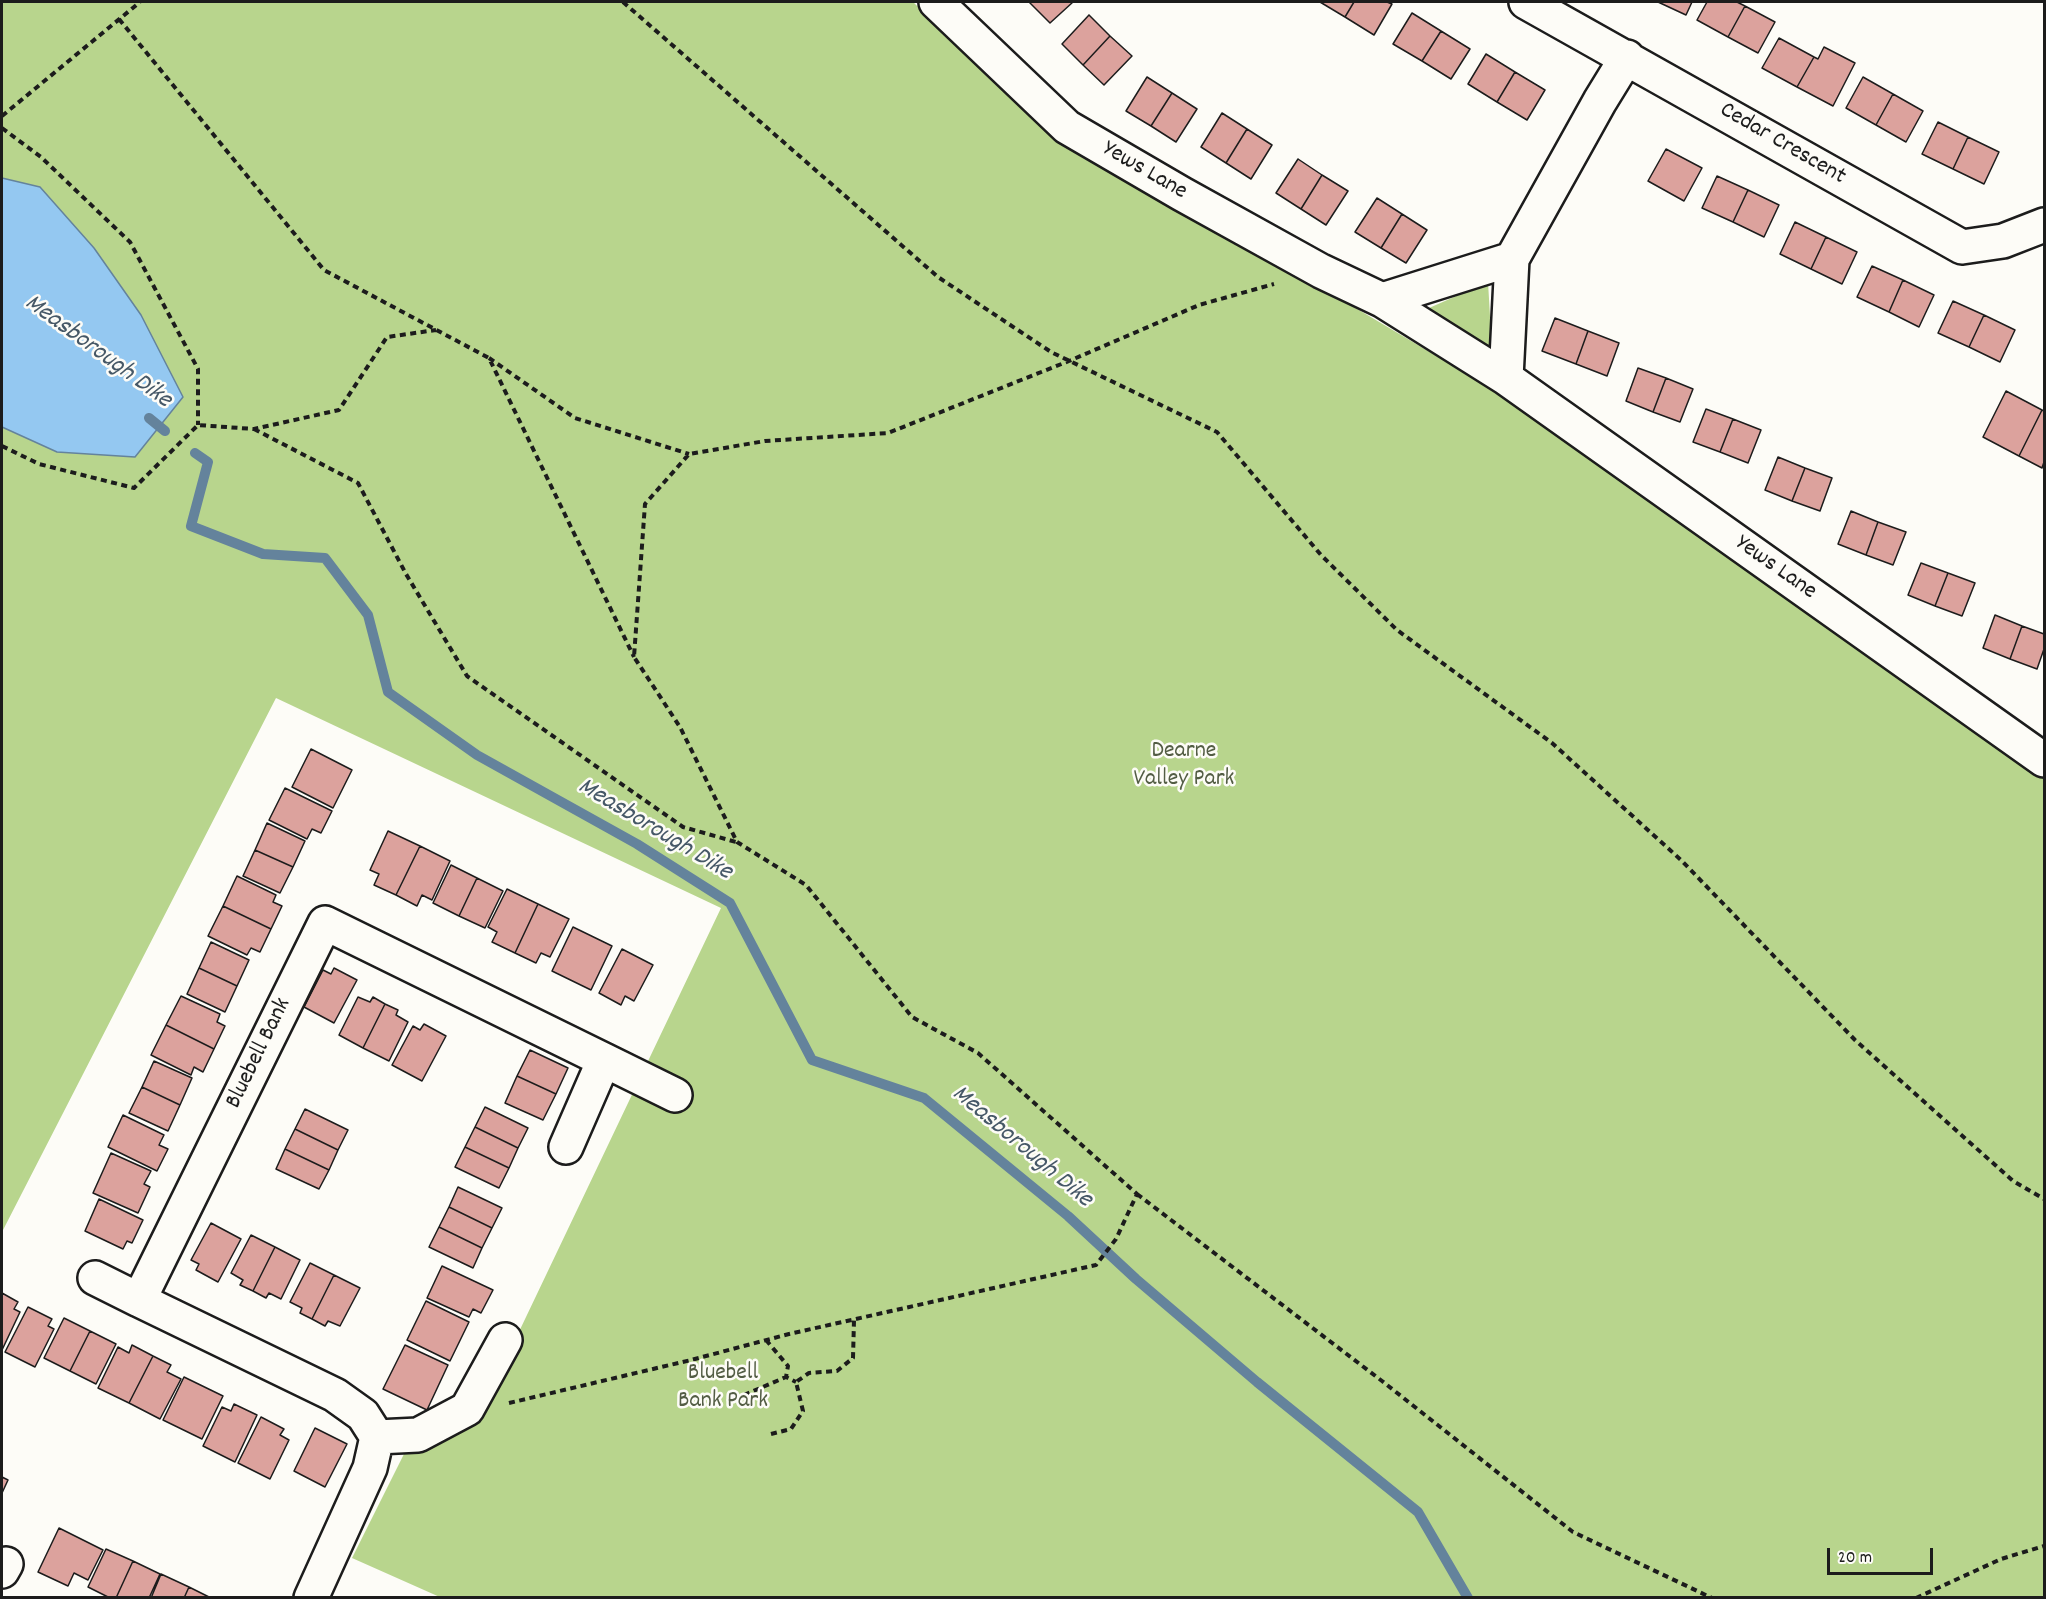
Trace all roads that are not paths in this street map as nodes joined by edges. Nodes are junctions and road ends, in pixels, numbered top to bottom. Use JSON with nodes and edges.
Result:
{"nodes":[{"id":1,"x":936,"y":2,"type":"edge"},
{"id":2,"x":1526,"y":2,"type":"edge"},
{"id":3,"x":1627,"y":57,"type":"junction"},
{"id":4,"x":2044,"y":225,"type":"edge"},
{"id":5,"x":1512,"y":259,"type":"junction"},
{"id":6,"x":1382,"y":300,"type":"junction"},
{"id":7,"x":1506,"y":378,"type":"junction"},
{"id":8,"x":2044,"y":760,"type":"edge"},
{"id":9,"x":604,"y":1060,"type":"junction"},
{"id":10,"x":675,"y":1095,"type":"dead end"},
{"id":11,"x":566,"y":1147,"type":"dead end"},
{"id":12,"x":95,"y":1278,"type":"dead end"},
{"id":13,"x":139,"y":1300,"type":"junction"},
{"id":14,"x":505,"y":1340,"type":"dead end"},
{"id":15,"x":377,"y":1437,"type":"junction"},
{"id":16,"x":311,"y":1598,"type":"edge"}],
"edges":[{"from":1,"to":6,"type":"street","name":"Yews Lane"},
{"from":2,"to":3,"type":"street","name":"Cedar Crescent"},
{"from":3,"to":4,"type":"street","name":"Cedar Crescent"},
{"from":3,"to":5,"type":"street"},
{"from":5,"to":6,"type":"street"},
{"from":5,"to":7,"type":"street"},
{"from":6,"to":7,"type":"street","name":"Yews Lane"},
{"from":7,"to":8,"type":"street","name":"Yews Lane"},
{"from":9,"to":10,"type":"street"},
{"from":9,"to":11,"type":"street"},
{"from":9,"to":13,"type":"street","name":"Bluebell Bank"},
{"from":12,"to":13,"type":"street"},
{"from":13,"to":15,"type":"street"},
{"from":14,"to":15,"type":"street"},
{"from":15,"to":16,"type":"street"}]}
